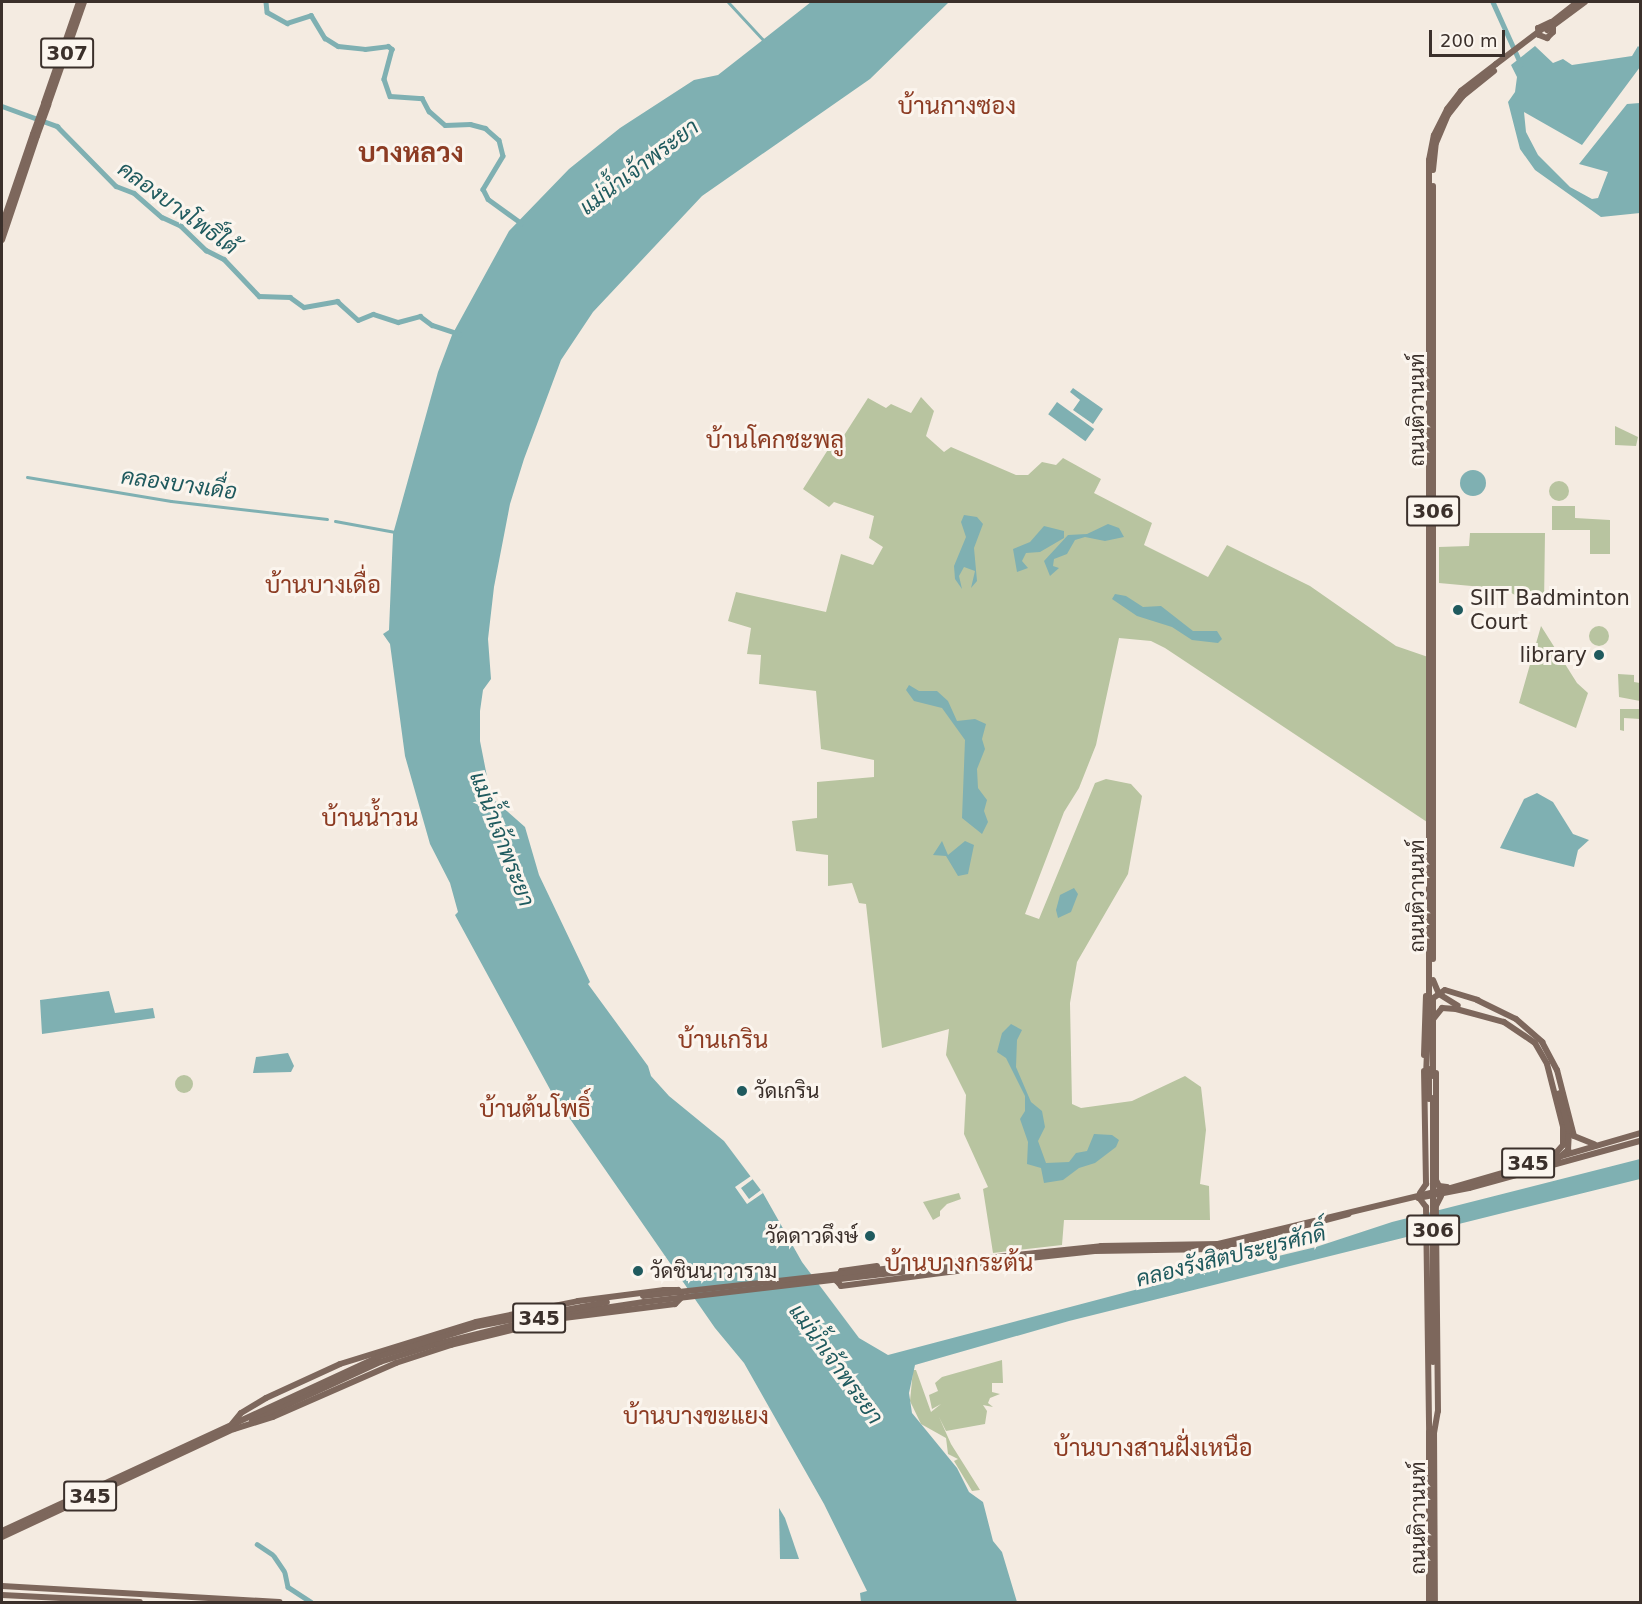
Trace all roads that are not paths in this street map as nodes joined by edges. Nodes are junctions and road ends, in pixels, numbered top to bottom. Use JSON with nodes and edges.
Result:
{"nodes":[{"id":1,"x":79,"y":2,"type":"edge"},
{"id":2,"x":84,"y":2,"type":"edge"},
{"id":3,"x":1577,"y":2,"type":"edge"},
{"id":4,"x":1586,"y":2,"type":"edge"},
{"id":5,"x":1549,"y":26,"type":"junction"},
{"id":6,"x":46,"y":104,"type":"junction"},
{"id":7,"x":11,"y":206,"type":"junction"},
{"id":8,"x":2,"y":225,"type":"edge"},
{"id":9,"x":2,"y":240,"type":"edge"},
{"id":10,"x":1431,"y":890,"type":"junction"},
{"id":11,"x":1429,"y":969,"type":"junction"},
{"id":12,"x":1433,"y":980,"type":"junction"},
{"id":13,"x":1445,"y":1003,"type":"junction"},
{"id":14,"x":1433,"y":1022,"type":"junction"},
{"id":15,"x":1433,"y":1031,"type":"junction"},
{"id":16,"x":1553,"y":1060,"type":"junction"},
{"id":17,"x":1554,"y":1073,"type":"junction"},
{"id":18,"x":1431,"y":1099,"type":"junction"},
{"id":19,"x":1641,"y":1133,"type":"edge"},
{"id":20,"x":1574,"y":1136,"type":"junction"},
{"id":21,"x":1564,"y":1141,"type":"junction"},
{"id":22,"x":1641,"y":1141,"type":"edge"},
{"id":23,"x":1607,"y":1142,"type":"junction"},
{"id":24,"x":1540,"y":1160,"type":"junction"},
{"id":25,"x":1426,"y":1167,"type":"junction"},
{"id":26,"x":1436,"y":1167,"type":"junction"},
{"id":27,"x":1452,"y":1190,"type":"junction"},
{"id":28,"x":1444,"y":1194,"type":"junction"},
{"id":29,"x":1417,"y":1196,"type":"junction"},
{"id":30,"x":1436,"y":1244,"type":"junction"},
{"id":31,"x":1427,"y":1246,"type":"junction"},
{"id":32,"x":1005,"y":1259,"type":"junction"},
{"id":33,"x":1427,"y":1264,"type":"junction"},
{"id":34,"x":1436,"y":1265,"type":"junction"},
{"id":35,"x":554,"y":1305,"type":"junction"},
{"id":36,"x":583,"y":1307,"type":"junction"},
{"id":37,"x":556,"y":1319,"type":"junction"},
{"id":38,"x":428,"y":1336,"type":"junction"},
{"id":39,"x":423,"y":1343,"type":"junction"},
{"id":40,"x":437,"y":1344,"type":"junction"},
{"id":41,"x":451,"y":1345,"type":"junction"},
{"id":42,"x":392,"y":1356,"type":"junction"},
{"id":43,"x":246,"y":1420,"type":"junction"},
{"id":44,"x":233,"y":1426,"type":"junction"},
{"id":45,"x":1432,"y":1434,"type":"junction"},
{"id":46,"x":150,"y":1465,"type":"junction"},
{"id":47,"x":2,"y":1529,"type":"edge"},
{"id":48,"x":2,"y":1539,"type":"edge"},
{"id":49,"x":2,"y":1586,"type":"edge"},
{"id":50,"x":2,"y":1595,"type":"edge"},
{"id":51,"x":203,"y":1600,"type":"edge"},
{"id":52,"x":214,"y":1600,"type":"edge"},
{"id":53,"x":140,"y":1602,"type":"edge"},
{"id":54,"x":280,"y":1602,"type":"edge"},
{"id":55,"x":1429,"y":1602,"type":"edge"},
{"id":56,"x":1435,"y":1602,"type":"edge"}],
"edges":[{"from":1,"to":6,"type":"main road","number":"307"},
{"from":2,"to":6,"type":"main road","number":"307"},
{"from":3,"to":5,"type":"main road","name":"ถนนติวานนท์","number":"306"},
{"from":4,"to":5,"type":"main road","name":"ถนนติวานนท์","number":"306"},
{"from":5,"to":10,"type":"main road","name":"ถนนติวานนท์","number":"306","bridge":true},
{"from":6,"to":7,"type":"main road","number":"307","bridge":true},
{"from":7,"to":8,"type":"main road","number":"307"},
{"from":7,"to":9,"type":"main road","number":"307"},
{"from":10,"to":11,"type":"main road","name":"ถนนติวานนท์","number":"306"},
{"from":10,"to":12,"type":"main road","name":"ถนนติวานนท์","number":"306"},
{"from":11,"to":18,"type":"main road","name":"ถนนติวานนท์","number":"306"},
{"from":11,"to":25,"type":"main road","name":"ถนนติวานนท์","number":"306"},
{"from":12,"to":13,"type":"main road"},
{"from":12,"to":14,"type":"main road","name":"ถนนติวานนท์","number":"306"},
{"from":13,"to":14,"type":"main road"},
{"from":13,"to":17,"type":"main road"},
{"from":13,"to":21,"type":"main road"},
{"from":14,"to":15,"type":"main road","name":"ถนนติวานนท์","number":"306"},
{"from":15,"to":18,"type":"main road","name":"ถนนติวานนท์","number":"306"},
{"from":15,"to":26,"type":"main road","name":"ถนนติวานนท์","number":"306"},
{"from":16,"to":17,"type":"main road"},
{"from":16,"to":18,"type":"main road","bridge":true},
{"from":16,"to":20,"type":"main road"},
{"from":17,"to":27,"type":"main road","bridge":true},
{"from":18,"to":45,"type":"main road","name":"ถนนติวานนท์","number":"306","bridge":true},
{"from":19,"to":23,"type":"main road","number":"345"},
{"from":20,"to":21,"type":"main road"},
{"from":20,"to":23,"type":"main road"},
{"from":21,"to":24,"type":"main road"},
{"from":22,"to":27,"type":"main road","number":"345"},
{"from":23,"to":24,"type":"main road","number":"345"},
{"from":24,"to":27,"type":"main road","number":"345"},
{"from":25,"to":26,"type":"main road"},
{"from":25,"to":29,"type":"main road","name":"ถนนติวานนท์","number":"306"},
{"from":26,"to":27,"type":"main road","number":"306"},
{"from":27,"to":28,"type":"main road","number":"345"},
{"from":27,"to":29,"type":"main road","number":"345"},
{"from":28,"to":29,"type":"main road","number":"345"},
{"from":28,"to":30,"type":"main road","name":"ถนนติวานนท์","number":"306","bridge":true},
{"from":29,"to":31,"type":"main road","name":"ถนนติวานนท์","number":"306"},
{"from":29,"to":32,"type":"main road","number":"345"},
{"from":30,"to":31,"type":"main road","number":"306"},
{"from":30,"to":34,"type":"main road","name":"ถนนติวานนท์","number":"306"},
{"from":31,"to":33,"type":"main road","name":"ถนนติวานนท์","number":"306"},
{"from":32,"to":32,"type":"main road"},
{"from":32,"to":36,"type":"main road","number":"345","bridge":true},
{"from":33,"to":34,"type":"main road","number":"306"},
{"from":33,"to":45,"type":"main road","name":"ถนนติวานนท์","number":"306"},
{"from":34,"to":45,"type":"main road","name":"ถนนติวานนท์","number":"306"},
{"from":35,"to":36,"type":"main road"},
{"from":35,"to":37,"type":"main road"},
{"from":35,"to":38,"type":"main road"},
{"from":36,"to":37,"type":"main road"},
{"from":36,"to":39,"type":"main road","number":"345"},
{"from":36,"to":40,"type":"main road","number":"345"},
{"from":37,"to":41,"type":"main road"},
{"from":38,"to":39,"type":"main road"},
{"from":38,"to":42,"type":"main road"},
{"from":39,"to":42,"type":"main road","number":"345"},
{"from":40,"to":41,"type":"main road"},
{"from":40,"to":42,"type":"main road","number":"345"},
{"from":41,"to":42,"type":"main road"},
{"from":42,"to":43,"type":"main road","number":"345"},
{"from":42,"to":43,"type":"main road"},
{"from":43,"to":44,"type":"main road","number":"345"},
{"from":43,"to":44,"type":"main road"},
{"from":44,"to":46,"type":"main road","number":"345"},
{"from":45,"to":55,"type":"main road","name":"ถนนติวานนท์","number":"306"},
{"from":45,"to":56,"type":"main road","name":"ถนนติวานนท์","number":"306"},
{"from":46,"to":47,"type":"main road","number":"345"},
{"from":46,"to":48,"type":"main road","number":"345"},
{"from":49,"to":51,"type":"main road"},
{"from":50,"to":53,"type":"main road"},
{"from":51,"to":52,"type":"main road"},
{"from":52,"to":54,"type":"main road"}]}
